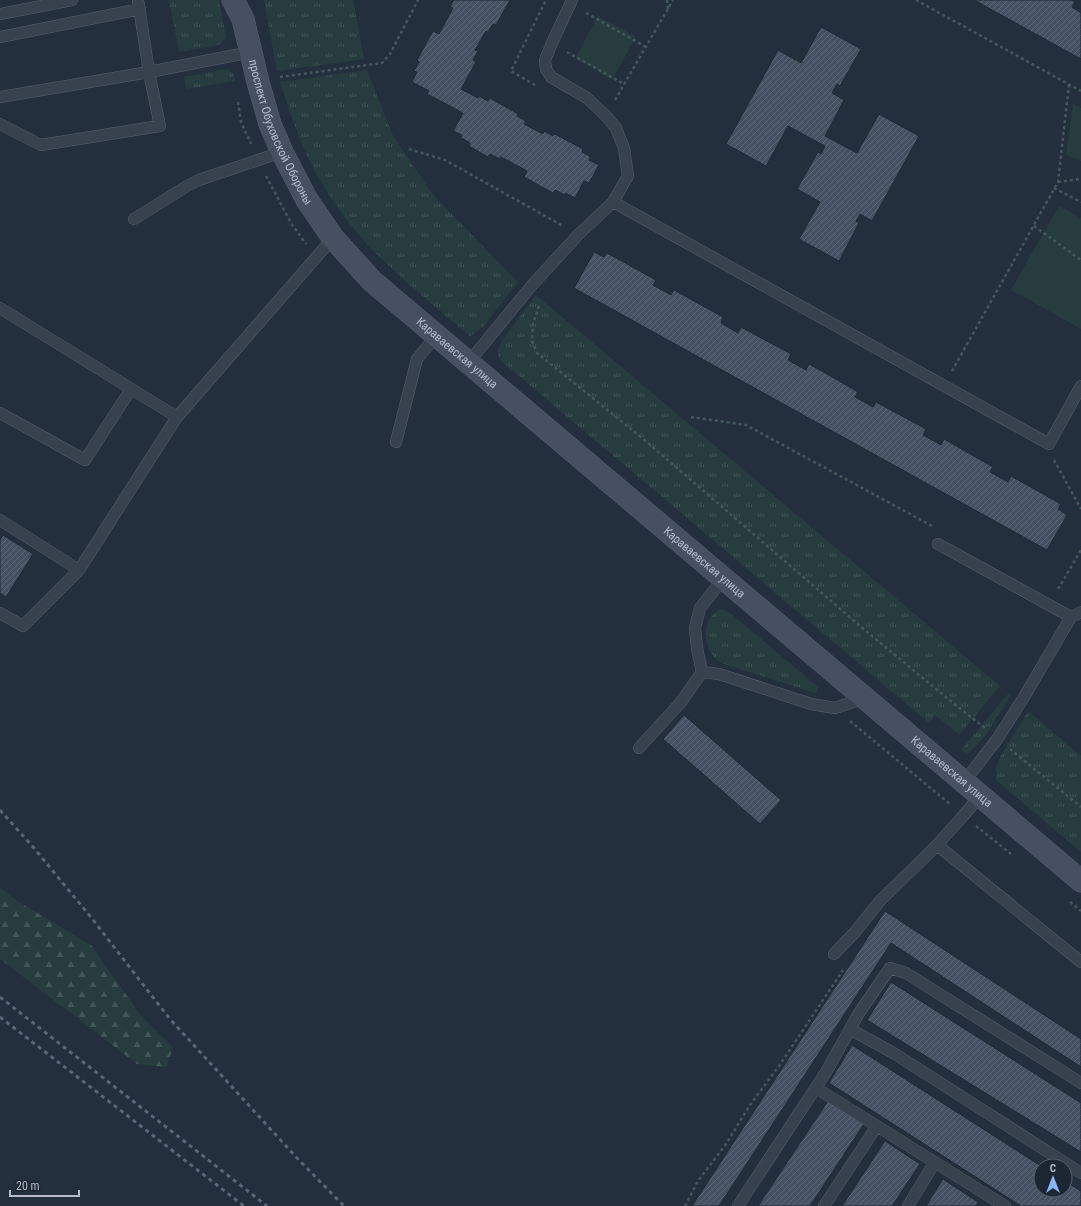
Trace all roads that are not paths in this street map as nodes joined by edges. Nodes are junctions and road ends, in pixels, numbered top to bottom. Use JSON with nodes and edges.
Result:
{"nodes":[{"id":1,"x":72,"y":0,"type":"edge"},
{"id":2,"x":233,"y":0,"type":"edge"},
{"id":3,"x":572,"y":2,"type":"edge"},
{"id":4,"x":139,"y":5,"type":"edge"},
{"id":5,"x":244,"y":10,"type":"edge"},
{"id":6,"x":0,"y":14,"type":"edge"},
{"id":7,"x":0,"y":37,"type":"edge"},
{"id":8,"x":251,"y":52,"type":"junction"},
{"id":9,"x":149,"y":72,"type":"junction"},
{"id":10,"x":0,"y":97,"type":"edge"},
{"id":11,"x":0,"y":124,"type":"edge"},
{"id":12,"x":282,"y":152,"type":"junction"},
{"id":13,"x":613,"y":202,"type":"junction"},
{"id":14,"x":134,"y":219,"type":"dead end"},
{"id":15,"x":333,"y":238,"type":"junction"},
{"id":16,"x":0,"y":308,"type":"edge"},
{"id":17,"x":436,"y":336,"type":"junction"},
{"id":18,"x":468,"y":363,"type":"junction"},
{"id":19,"x":1081,"y":386,"type":"edge"},
{"id":20,"x":131,"y":389,"type":"junction"},
{"id":21,"x":0,"y":413,"type":"edge"},
{"id":22,"x":177,"y":417,"type":"junction"},
{"id":23,"x":396,"y":442,"type":"dead end"},
{"id":24,"x":0,"y":520,"type":"edge"},
{"id":25,"x":938,"y":544,"type":"road end"},
{"id":26,"x":79,"y":570,"type":"junction"},
{"id":27,"x":723,"y":579,"type":"junction"},
{"id":28,"x":1081,"y":612,"type":"edge"},
{"id":29,"x":0,"y":613,"type":"edge"},
{"id":30,"x":1071,"y":617,"type":"junction"},
{"id":31,"x":702,"y":672,"type":"junction"},
{"id":32,"x":864,"y":698,"type":"junction"},
{"id":33,"x":639,"y":748,"type":"dead end"},
{"id":34,"x":972,"y":789,"type":"junction"},
{"id":35,"x":937,"y":844,"type":"junction"},
{"id":36,"x":1081,"y":881,"type":"edge"},
{"id":37,"x":834,"y":954,"type":"dead end"},
{"id":38,"x":1081,"y":962,"type":"edge"},
{"id":39,"x":850,"y":1029,"type":"junction"},
{"id":40,"x":1081,"y":1083,"type":"edge"},
{"id":41,"x":816,"y":1088,"type":"junction"},
{"id":42,"x":877,"y":1126,"type":"junction"},
{"id":43,"x":935,"y":1162,"type":"junction"},
{"id":44,"x":1081,"y":1173,"type":"edge"},
{"id":45,"x":998,"y":1204,"type":"edge"},
{"id":46,"x":738,"y":1206,"type":"edge"},
{"id":47,"x":824,"y":1206,"type":"edge"},
{"id":48,"x":908,"y":1206,"type":"edge"}],
"edges":[{"from":1,"to":6,"type":"lane"},
{"from":2,"to":5,"type":"street","name":"проспект Обуховской Обороны"},
{"from":3,"to":13,"type":"lane"},
{"from":4,"to":7,"type":"lane"},
{"from":4,"to":9,"type":"lane"},
{"from":5,"to":8,"type":"street","name":"проспект Обуховской Обороны"},
{"from":8,"to":9,"type":"lane"},
{"from":8,"to":12,"type":"street","name":"проспект Обуховской Обороны"},
{"from":9,"to":10,"type":"lane"},
{"from":9,"to":11,"type":"lane"},
{"from":12,"to":14,"type":"lane"},
{"from":12,"to":15,"type":"street","name":"проспект Обуховской Обороны"},
{"from":13,"to":18,"type":"lane"},
{"from":13,"to":19,"type":"lane"},
{"from":15,"to":17,"type":"street","name":"Караваевская улица"},
{"from":15,"to":22,"type":"lane"},
{"from":16,"to":20,"type":"lane"},
{"from":17,"to":18,"type":"street","name":"Караваевская улица"},
{"from":17,"to":23,"type":"lane"},
{"from":18,"to":27,"type":"street","name":"Караваевская улица"},
{"from":20,"to":21,"type":"lane"},
{"from":20,"to":22,"type":"lane"},
{"from":22,"to":26,"type":"lane"},
{"from":24,"to":26,"type":"lane"},
{"from":25,"to":30,"type":"lane"},
{"from":26,"to":29,"type":"lane"},
{"from":27,"to":31,"type":"lane"},
{"from":27,"to":32,"type":"street","name":"Караваевская улица"},
{"from":28,"to":30,"type":"lane"},
{"from":30,"to":34,"type":"lane"},
{"from":31,"to":32,"type":"lane"},
{"from":31,"to":33,"type":"lane"},
{"from":32,"to":34,"type":"street","name":"Караваевская улица"},
{"from":34,"to":35,"type":"lane"},
{"from":34,"to":36,"type":"street","name":"Караваевская улица"},
{"from":35,"to":37,"type":"lane"},
{"from":35,"to":38,"type":"lane"},
{"from":39,"to":40,"type":"lane"},
{"from":39,"to":41,"type":"lane"},
{"from":39,"to":44,"type":"lane"},
{"from":41,"to":42,"type":"lane"},
{"from":41,"to":46,"type":"lane"},
{"from":42,"to":43,"type":"lane"},
{"from":42,"to":47,"type":"lane"},
{"from":43,"to":45,"type":"lane"},
{"from":43,"to":48,"type":"lane"}]}
